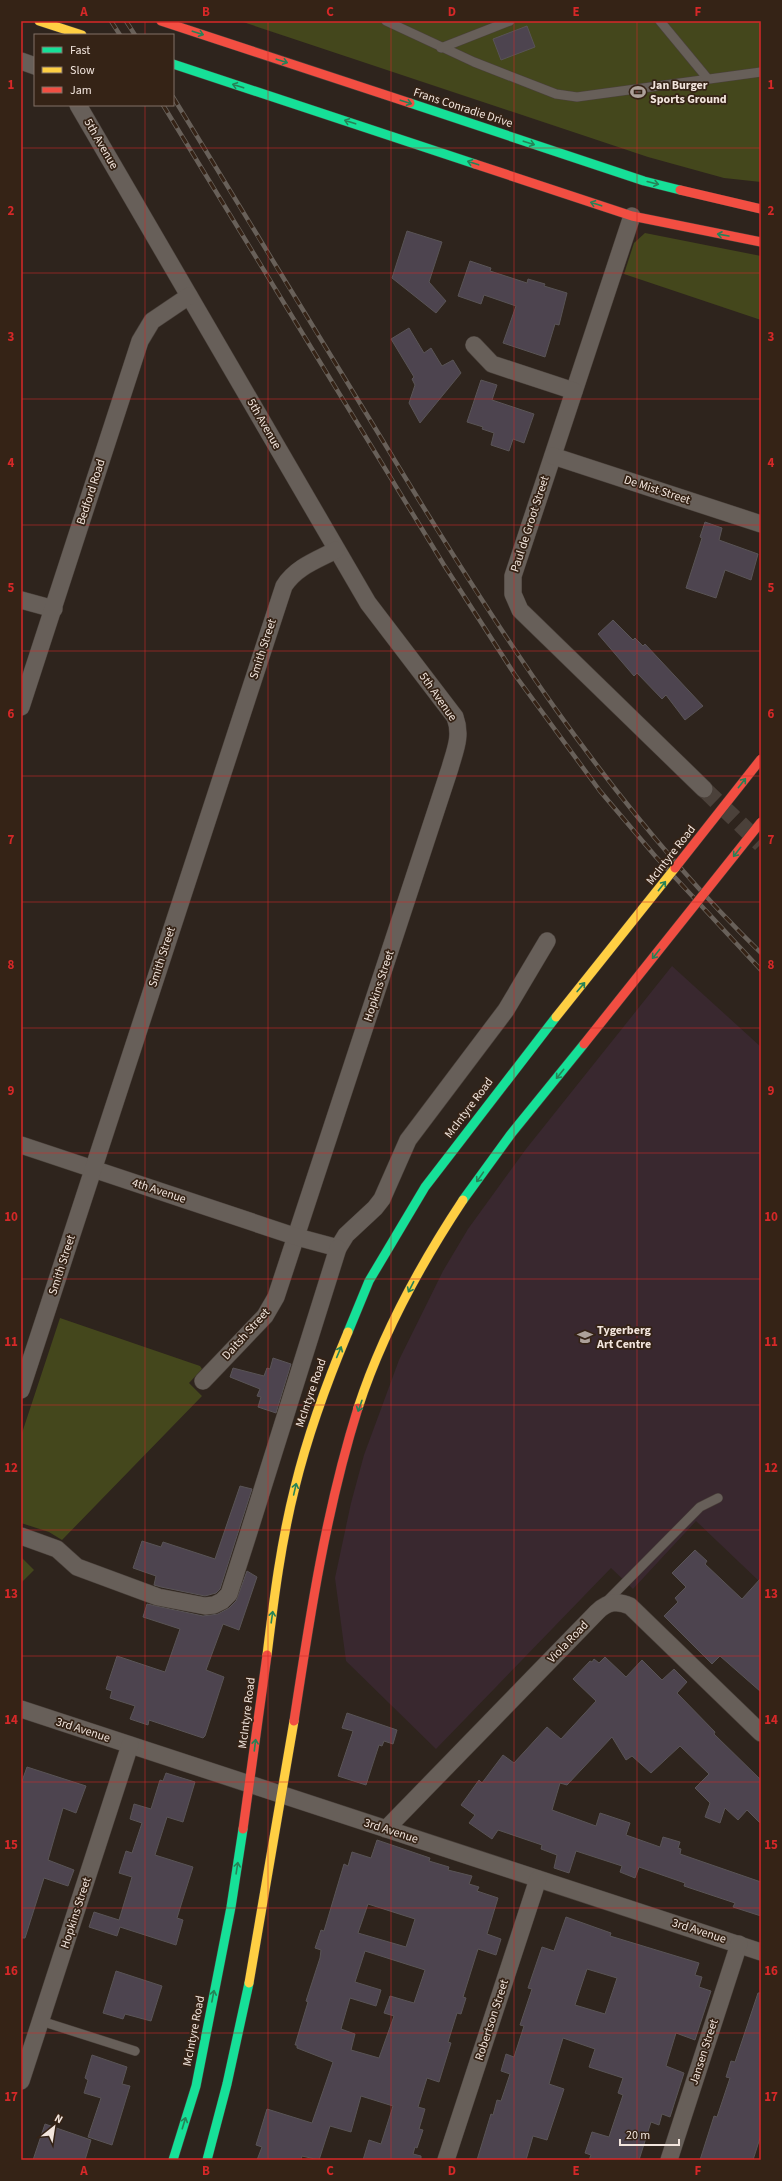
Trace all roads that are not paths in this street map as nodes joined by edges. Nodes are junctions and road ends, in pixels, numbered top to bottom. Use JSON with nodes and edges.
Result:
{"nodes":[{"id":1,"x":40,"y":21,"type":"edge"},
{"id":2,"x":161,"y":21,"type":"edge"},
{"id":3,"x":386,"y":21,"type":"edge"},
{"id":4,"x":510,"y":21,"type":"edge"},
{"id":5,"x":660,"y":21,"type":"edge"},
{"id":6,"x":79,"y":34,"type":"edge"},
{"id":7,"x":441,"y":48,"type":"junction"},
{"id":8,"x":21,"y":61,"type":"edge"},
{"id":9,"x":174,"y":64,"type":"edge"},
{"id":10,"x":34,"y":66,"type":"edge"},
{"id":11,"x":761,"y":72,"type":"edge"},
{"id":12,"x":708,"y":79,"type":"junction"},
{"id":13,"x":79,"y":106,"type":"edge"},
{"id":14,"x":761,"y":209,"type":"edge"},
{"id":15,"x":632,"y":216,"type":"junction"},
{"id":16,"x":761,"y":242,"type":"edge"},
{"id":17,"x":189,"y":296,"type":"junction"},
{"id":18,"x":474,"y":345,"type":"dead end"},
{"id":19,"x":574,"y":391,"type":"junction"},
{"id":20,"x":553,"y":456,"type":"junction"},
{"id":21,"x":761,"y":524,"type":"edge"},
{"id":22,"x":336,"y":550,"type":"junction"},
{"id":23,"x":21,"y":600,"type":"edge"},
{"id":24,"x":54,"y":609,"type":"junction"},
{"id":25,"x":21,"y":707,"type":"edge"},
{"id":26,"x":459,"y":736,"type":"joint"},
{"id":27,"x":761,"y":759,"type":"edge"},
{"id":28,"x":704,"y":789,"type":"tunnel mouth"},
{"id":29,"x":761,"y":822,"type":"edge"},
{"id":30,"x":547,"y":941,"type":"dead end"},
{"id":31,"x":21,"y":1145,"type":"edge"},
{"id":32,"x":93,"y":1169,"type":"junction"},
{"id":33,"x":297,"y":1237,"type":"junction"},
{"id":34,"x":338,"y":1248,"type":"junction"},
{"id":35,"x":203,"y":1382,"type":"dead end"},
{"id":36,"x":21,"y":1390,"type":"edge"},
{"id":37,"x":718,"y":1498,"type":"dead end"},
{"id":38,"x":21,"y":1536,"type":"edge"},
{"id":39,"x":597,"y":1612,"type":"junction"},
{"id":40,"x":21,"y":1709,"type":"edge"},
{"id":41,"x":761,"y":1733,"type":"edge"},
{"id":42,"x":130,"y":1745,"type":"junction"},
{"id":43,"x":250,"y":1784,"type":"junction"},
{"id":44,"x":282,"y":1795,"type":"junction"},
{"id":45,"x":386,"y":1829,"type":"junction"},
{"id":46,"x":538,"y":1879,"type":"junction"},
{"id":47,"x":739,"y":1944,"type":"junction"},
{"id":48,"x":761,"y":1952,"type":"edge"},
{"id":49,"x":41,"y":2021,"type":"junction"},
{"id":50,"x":135,"y":2051,"type":"dead end"},
{"id":51,"x":24,"y":2063,"type":"edge"},
{"id":52,"x":21,"y":2081,"type":"edge"},
{"id":53,"x":173,"y":2160,"type":"edge"},
{"id":54,"x":207,"y":2160,"type":"edge"},
{"id":55,"x":446,"y":2160,"type":"edge"},
{"id":56,"x":669,"y":2160,"type":"edge"}],
"edges":[{"from":1,"to":6,"type":"main road"},
{"from":2,"to":14,"type":"main road","name":"Frans Conradie Drive","one_way":true},
{"from":3,"to":7,"type":"lane"},
{"from":4,"to":7,"type":"lane"},
{"from":5,"to":12,"type":"lane"},
{"from":7,"to":12,"type":"lane"},
{"from":8,"to":10,"type":"street"},
{"from":15,"to":9,"type":"main road","one_way":true},
{"from":11,"to":12,"type":"lane"},
{"from":13,"to":17,"type":"street","name":"5th Avenue"},
{"from":16,"to":15,"type":"main road","one_way":true},
{"from":15,"to":19,"type":"street","name":"Paul de Groot Street"},
{"from":17,"to":22,"type":"street","name":"5th Avenue"},
{"from":17,"to":24,"type":"street","name":"Bedford Road"},
{"from":18,"to":19,"type":"street"},
{"from":19,"to":20,"type":"street","name":"Paul de Groot Street"},
{"from":20,"to":21,"type":"street","name":"De Mist Street"},
{"from":20,"to":28,"type":"street","name":"Paul de Groot Street"},
{"from":22,"to":26,"type":"street","name":"5th Avenue"},
{"from":22,"to":32,"type":"street","name":"Smith Street"},
{"from":23,"to":24,"type":"street"},
{"from":24,"to":25,"type":"street","name":"Bedford Road"},
{"from":26,"to":33,"type":"street","name":"Hopkins Street"},
{"from":43,"to":27,"type":"main road","name":"McIntyre Road","one_way":true,"bridge":true},
{"from":29,"to":44,"type":"main road","one_way":true,"bridge":true},
{"from":30,"to":34,"type":"street"},
{"from":31,"to":32,"type":"street","name":"4th Avenue"},
{"from":32,"to":33,"type":"street","name":"4th Avenue"},
{"from":32,"to":36,"type":"street","name":"Smith Street"},
{"from":33,"to":34,"type":"street","name":"4th Avenue"},
{"from":33,"to":35,"type":"street","name":"Daitsh Street"},
{"from":34,"to":38,"type":"street"},
{"from":37,"to":39,"type":"lane"},
{"from":39,"to":41,"type":"street","name":"Viola Road"},
{"from":39,"to":45,"type":"street","name":"Viola Road"},
{"from":40,"to":42,"type":"street","name":"3rd Avenue"},
{"from":42,"to":43,"type":"street","name":"3rd Avenue"},
{"from":42,"to":49,"type":"street","name":"Hopkins Street"},
{"from":43,"to":44,"type":"street","name":"3rd Avenue"},
{"from":53,"to":43,"type":"main road","name":"McIntyre Road","one_way":true},
{"from":44,"to":45,"type":"street","name":"3rd Avenue"},
{"from":44,"to":54,"type":"main road"},
{"from":45,"to":46,"type":"street","name":"3rd Avenue"},
{"from":46,"to":47,"type":"street","name":"3rd Avenue"},
{"from":46,"to":55,"type":"street","name":"Robertson Street"},
{"from":47,"to":48,"type":"street","name":"3rd Avenue"},
{"from":47,"to":56,"type":"street","name":"Jansen Street"},
{"from":49,"to":50,"type":"lane"},
{"from":49,"to":51,"type":"street","name":"Hopkins Street"},
{"from":51,"to":52,"type":"street","name":"Hopkins Street"}]}
